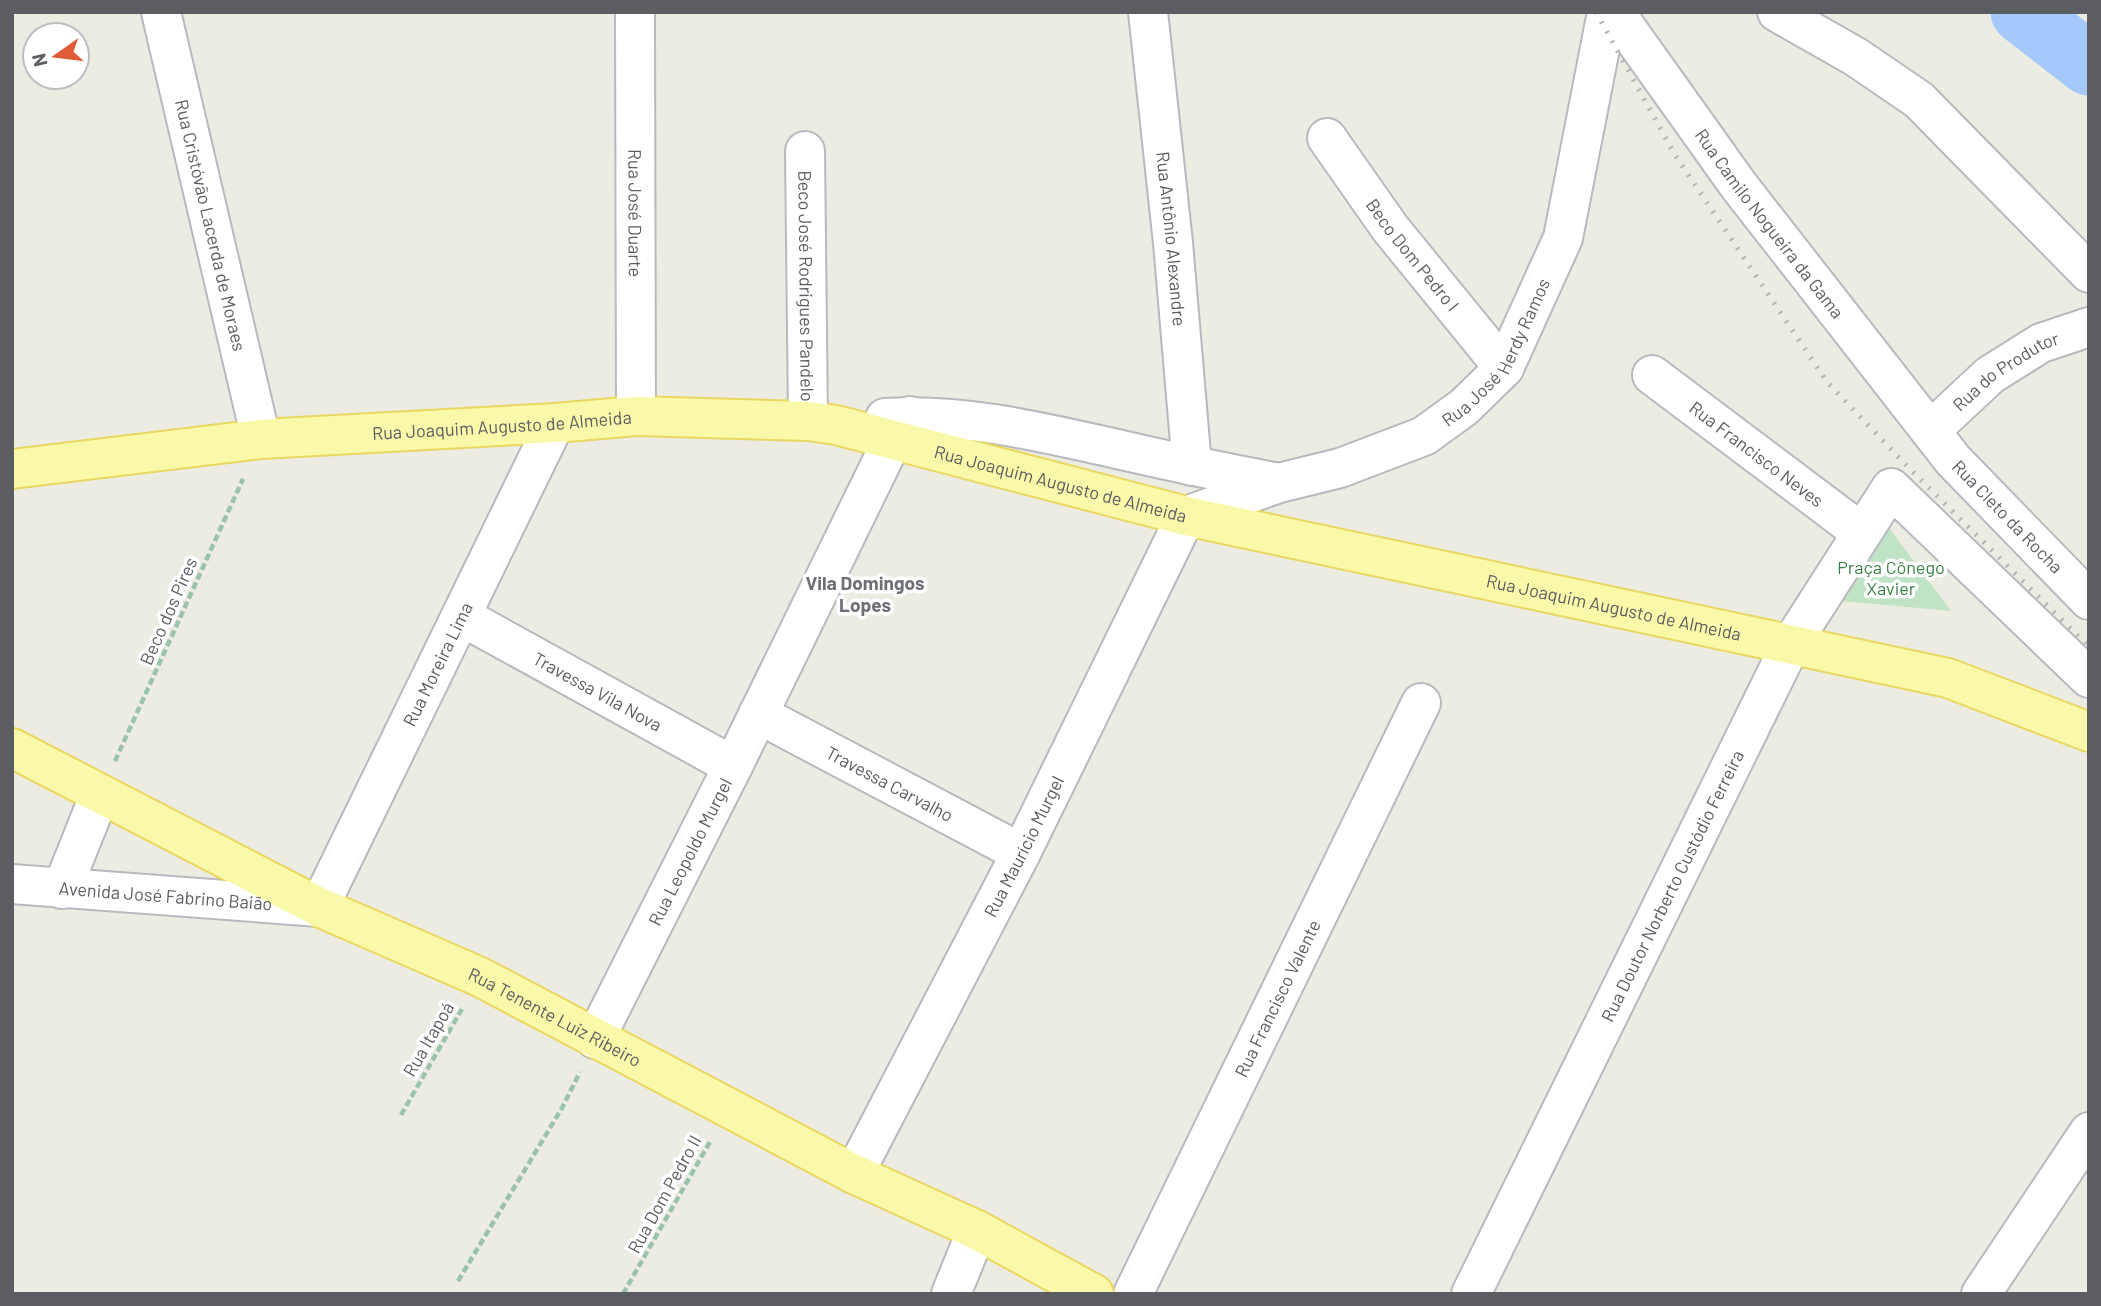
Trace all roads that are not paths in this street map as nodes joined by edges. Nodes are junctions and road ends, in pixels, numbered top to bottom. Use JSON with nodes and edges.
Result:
{"nodes":[{"id":1,"x":161,"y":12,"type":"edge"},
{"id":2,"x":635,"y":12,"type":"edge"},
{"id":3,"x":1148,"y":12,"type":"edge"},
{"id":4,"x":1607,"y":12,"type":"edge"},
{"id":5,"x":1615,"y":12,"type":"edge"},
{"id":6,"x":1777,"y":12,"type":"edge"},
{"id":7,"x":1327,"y":138,"type":"dead end"},
{"id":8,"x":805,"y":151,"type":"dead end"},
{"id":9,"x":2089,"y":273,"type":"edge"},
{"id":10,"x":2089,"y":327,"type":"edge"},
{"id":11,"x":1504,"y":368,"type":"junction"},
{"id":12,"x":1652,"y":375,"type":"dead end"},
{"id":13,"x":636,"y":416,"type":"junction"},
{"id":14,"x":555,"y":423,"type":"junction"},
{"id":15,"x":822,"y":423,"type":"junction"},
{"id":16,"x":901,"y":429,"type":"junction"},
{"id":17,"x":1931,"y":430,"type":"junction"},
{"id":18,"x":261,"y":439,"type":"junction"},
{"id":19,"x":1192,"y":466,"type":"junction"},
{"id":20,"x":12,"y":469,"type":"edge"},
{"id":21,"x":1279,"y":483,"type":"junction"},
{"id":22,"x":1186,"y":516,"type":"junction"},
{"id":23,"x":1862,"y":533,"type":"junction"},
{"id":24,"x":2089,"y":600,"type":"edge"},
{"id":25,"x":461,"y":616,"type":"junction"},
{"id":26,"x":1791,"y":644,"type":"junction"},
{"id":27,"x":2089,"y":678,"type":"edge"},
{"id":28,"x":1421,"y":703,"type":"dead end"},
{"id":29,"x":758,"y":713,"type":"junction"},
{"id":30,"x":2089,"y":732,"type":"edge"},
{"id":31,"x":12,"y":748,"type":"edge"},
{"id":32,"x":733,"y":766,"type":"junction"},
{"id":33,"x":100,"y":794,"type":"junction"},
{"id":34,"x":1021,"y":853,"type":"junction"},
{"id":35,"x":12,"y":884,"type":"edge"},
{"id":36,"x":62,"y":889,"type":"junction"},
{"id":37,"x":319,"y":907,"type":"junction"},
{"id":38,"x":596,"y":1039,"type":"junction"},
{"id":39,"x":2089,"y":1132,"type":"edge"},
{"id":40,"x":854,"y":1174,"type":"junction"},
{"id":41,"x":977,"y":1230,"type":"junction"},
{"id":42,"x":951,"y":1294,"type":"edge"},
{"id":43,"x":1094,"y":1294,"type":"edge"},
{"id":44,"x":1133,"y":1294,"type":"edge"},
{"id":45,"x":1471,"y":1294,"type":"edge"},
{"id":46,"x":1981,"y":1294,"type":"edge"}],
"edges":[{"from":1,"to":18,"type":"street","name":"Rua Cristóvão Lacerda de Moraes"},
{"from":2,"to":13,"type":"street","name":"Rua José Duarte"},
{"from":3,"to":19,"type":"street","name":"Rua Antônio Alexandre"},
{"from":4,"to":11,"type":"street","name":"Rua José Herdy Ramos"},
{"from":5,"to":17,"type":"street","name":"Rua Camilo Nogueira da Gama"},
{"from":6,"to":9,"type":"street"},
{"from":7,"to":11,"type":"street","name":"Beco Dom Pedro I"},
{"from":8,"to":15,"type":"street","name":"Beco José Rodrigues Pandelo"},
{"from":10,"to":17,"type":"street","name":"Rua do Produtor"},
{"from":11,"to":21,"type":"street","name":"Rua José Herdy Ramos"},
{"from":12,"to":23,"type":"street","name":"Rua Francisco Neves"},
{"from":13,"to":14,"type":"main road","name":"Rua Joaquim Augusto de Almeida"},
{"from":13,"to":15,"type":"main road","name":"Rua Joaquim Augusto de Almeida"},
{"from":14,"to":18,"type":"main road","name":"Rua Joaquim Augusto de Almeida"},
{"from":14,"to":25,"type":"street","name":"Rua Moreira Lima"},
{"from":15,"to":16,"type":"main road","name":"Rua Joaquim Augusto de Almeida"},
{"from":16,"to":19,"type":"street"},
{"from":16,"to":22,"type":"main road","name":"Rua Joaquim Augusto de Almeida"},
{"from":16,"to":29,"type":"street","name":"Rua Leopoldo Murgel"},
{"from":17,"to":24,"type":"street","name":"Rua Cleto da Rocha"},
{"from":18,"to":20,"type":"main road","name":"Rua Joaquim Augusto de Almeida"},
{"from":19,"to":21,"type":"street"},
{"from":21,"to":22,"type":"street","name":"Rua José Herdy Ramos"},
{"from":22,"to":26,"type":"main road","name":"Rua Joaquim Augusto de Almeida"},
{"from":22,"to":34,"type":"street","name":"Rua Maurício Murgel"},
{"from":23,"to":26,"type":"street","name":"Rua Doutor Norberto Custódio Ferreira"},
{"from":23,"to":27,"type":"street","name":"Rua Doutor Norberto Custódio Ferreira"},
{"from":25,"to":32,"type":"street","name":"Travessa Vila Nova"},
{"from":25,"to":37,"type":"street","name":"Rua Moreira Lima"},
{"from":26,"to":30,"type":"main road","name":"Rua Joaquim Augusto de Almeida"},
{"from":26,"to":45,"type":"street","name":"Rua Doutor Norberto Custódio Ferreira"},
{"from":28,"to":44,"type":"street","name":"Rua Francisco Valente"},
{"from":29,"to":32,"type":"street","name":"Rua Leopoldo Murgel"},
{"from":29,"to":34,"type":"street","name":"Travessa Carvalho"},
{"from":31,"to":33,"type":"main road","name":"Rua Tenente Luiz Ribeiro"},
{"from":32,"to":38,"type":"street","name":"Rua Leopoldo Murgel"},
{"from":33,"to":36,"type":"street"},
{"from":33,"to":37,"type":"main road","name":"Rua Tenente Luiz Ribeiro"},
{"from":34,"to":40,"type":"street","name":"Rua Maurício Murgel"},
{"from":35,"to":36,"type":"street","name":"Avenida José Fabrino Baião"},
{"from":36,"to":37,"type":"street","name":"Avenida José Fabrino Baião"},
{"from":37,"to":38,"type":"main road","name":"Rua Tenente Luiz Ribeiro"},
{"from":38,"to":40,"type":"main road","name":"Rua Tenente Luiz Ribeiro"},
{"from":39,"to":46,"type":"street"},
{"from":40,"to":41,"type":"main road","name":"Rua Tenente Luiz Ribeiro"},
{"from":41,"to":42,"type":"street"},
{"from":41,"to":43,"type":"main road","name":"Rua Tenente Luiz Ribeiro"}]}
